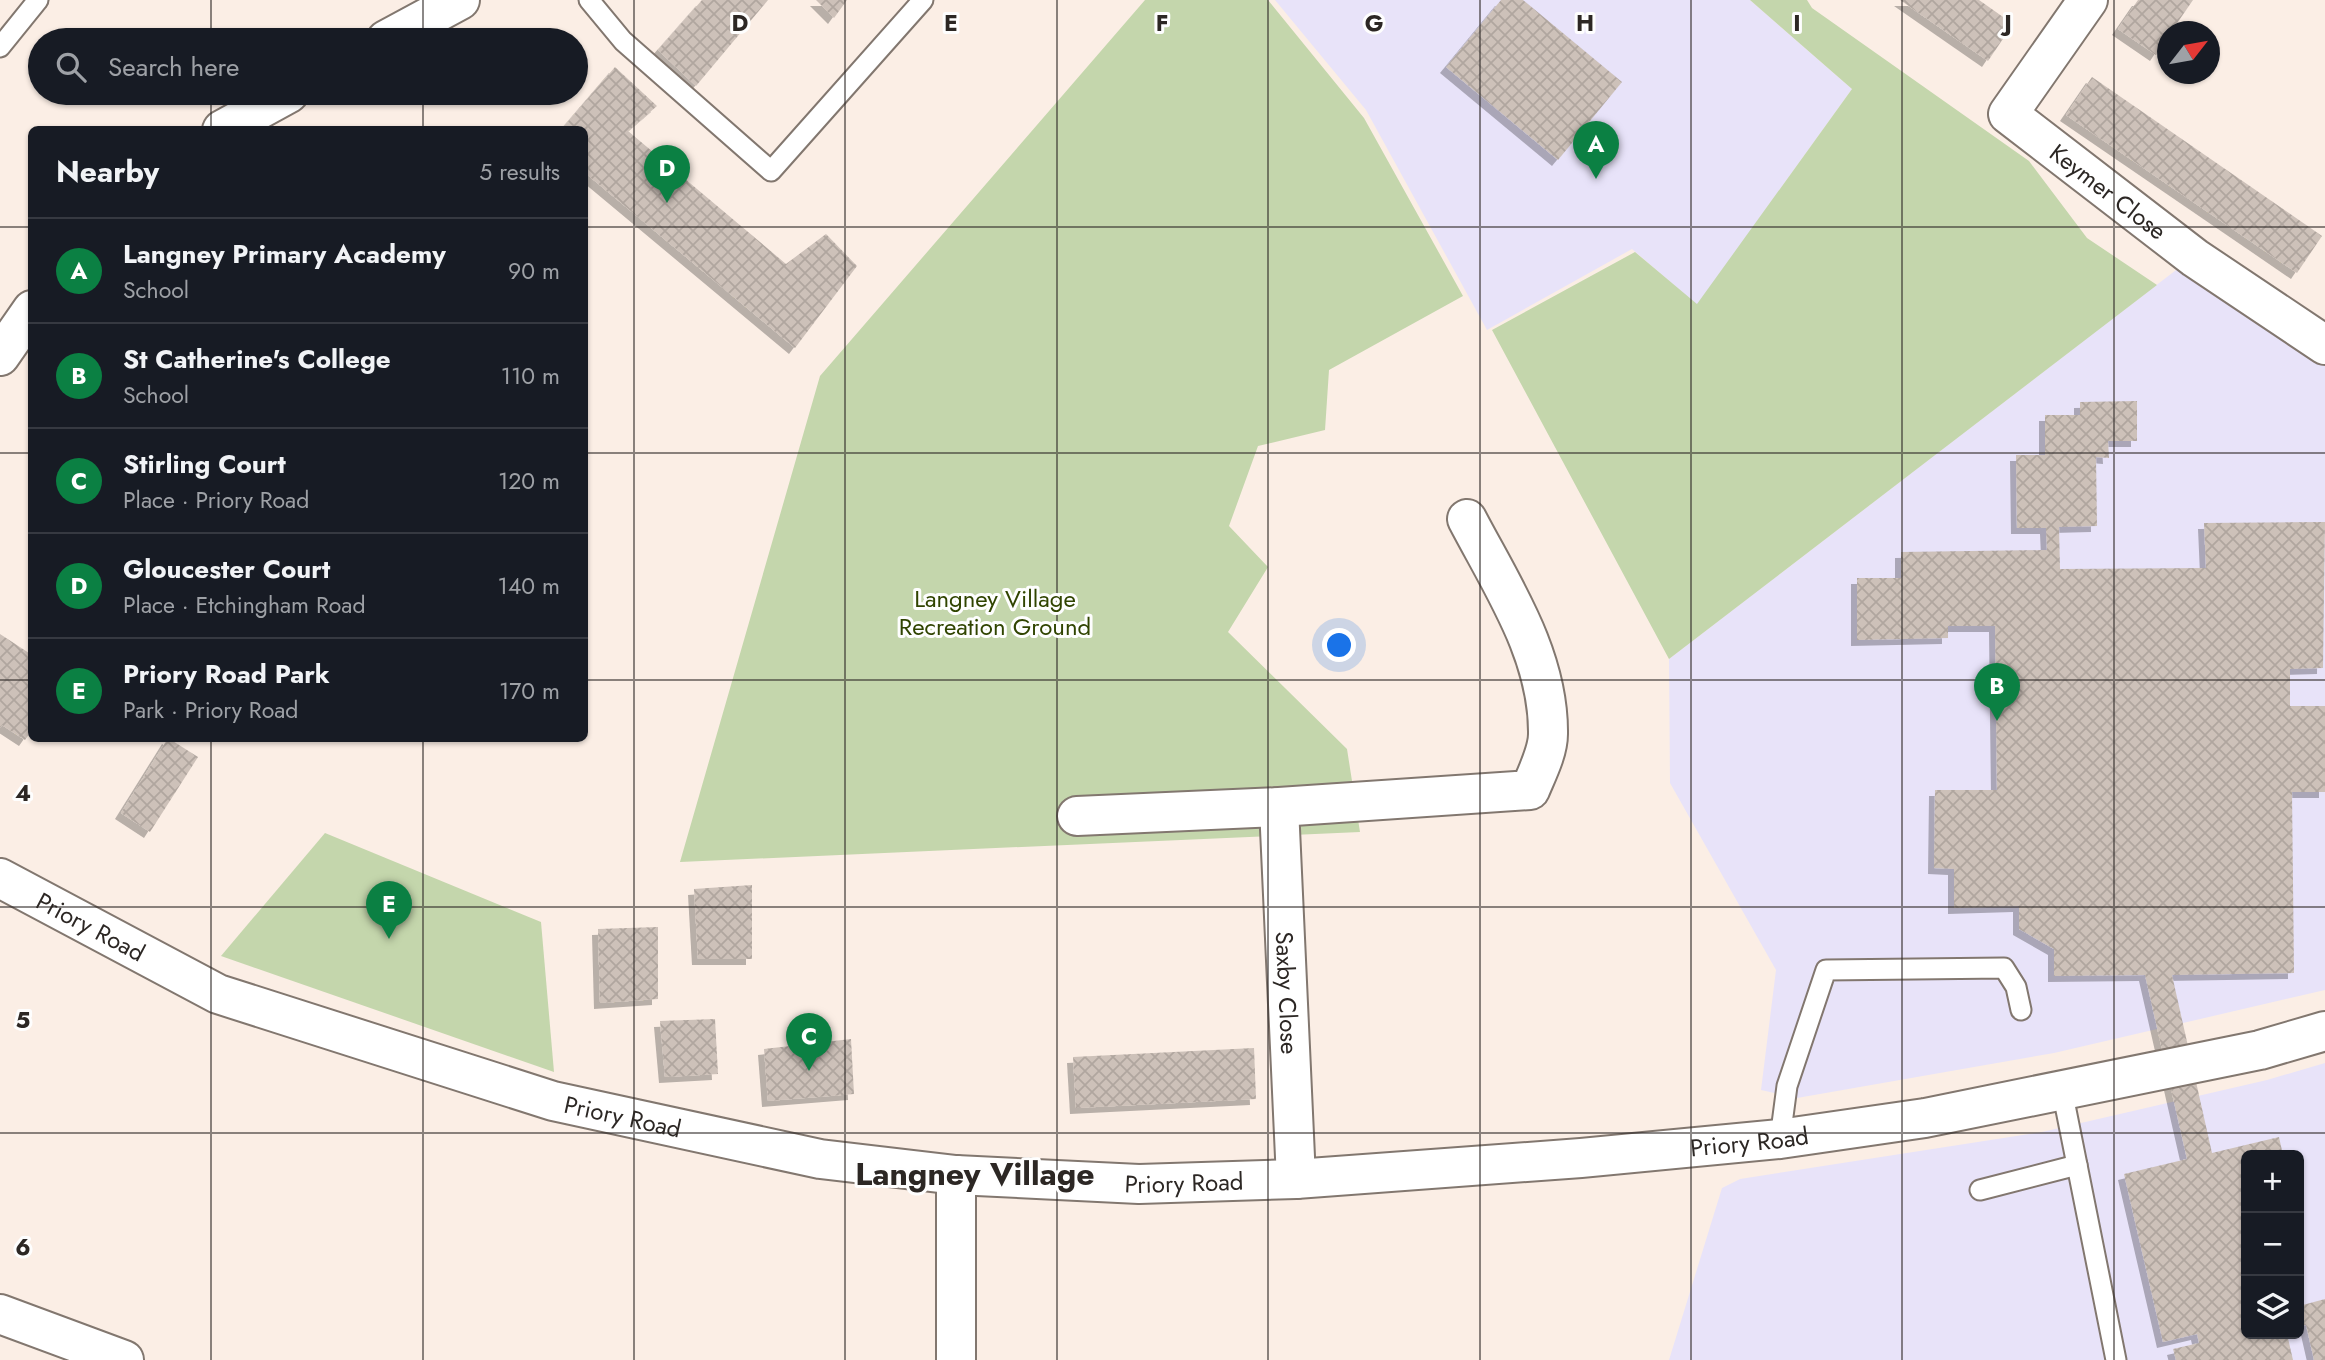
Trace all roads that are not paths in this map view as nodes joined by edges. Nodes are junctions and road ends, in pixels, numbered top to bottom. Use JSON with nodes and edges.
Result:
{"nodes":[{"id":1,"x":38,"y":0,"type":"edge"},
{"id":2,"x":460,"y":0,"type":"edge"},
{"id":3,"x":589,"y":0,"type":"edge"},
{"id":4,"x":923,"y":0,"type":"edge"},
{"id":5,"x":2088,"y":0,"type":"edge"},
{"id":6,"x":408,"y":28,"type":"edge"},
{"id":7,"x":0,"y":47,"type":"edge"},
{"id":8,"x":267,"y":105,"type":"edge"},
{"id":9,"x":229,"y":126,"type":"edge"},
{"id":10,"x":28,"y":316,"type":"edge"},
{"id":11,"x":2325,"y":345,"type":"edge"},
{"id":12,"x":0,"y":356,"type":"edge"},
{"id":13,"x":1467,"y":519,"type":"dead end"},
{"id":14,"x":1279,"y":807,"type":"junction"},
{"id":15,"x":1077,"y":816,"type":"dead end"},
{"id":16,"x":0,"y":878,"type":"edge"},
{"id":17,"x":2021,"y":1010,"type":"dead end"},
{"id":18,"x":2325,"y":1031,"type":"edge"},
{"id":19,"x":2062,"y":1090,"type":"junction"},
{"id":20,"x":1780,"y":1139,"type":"junction"},
{"id":21,"x":2077,"y":1165,"type":"junction"},
{"id":22,"x":956,"y":1175,"type":"junction"},
{"id":23,"x":1296,"y":1179,"type":"junction"},
{"id":24,"x":1979,"y":1190,"type":"dead end"},
{"id":25,"x":0,"y":1314,"type":"edge"},
{"id":26,"x":124,"y":1360,"type":"edge"},
{"id":27,"x":956,"y":1360,"type":"edge"},
{"id":28,"x":2116,"y":1360,"type":"edge"}],
"edges":[{"from":1,"to":7,"type":"lane"},
{"from":2,"to":6,"type":"street"},
{"from":3,"to":4,"type":"lane"},
{"from":5,"to":11,"type":"street","name":"Keymer Close"},
{"from":8,"to":9,"type":"street"},
{"from":10,"to":12,"type":"street"},
{"from":13,"to":14,"type":"street"},
{"from":14,"to":15,"type":"street"},
{"from":14,"to":23,"type":"street","name":"Saxby Close"},
{"from":16,"to":22,"type":"street","name":"Priory Road"},
{"from":17,"to":20,"type":"lane"},
{"from":18,"to":19,"type":"street","name":"Priory Road"},
{"from":19,"to":20,"type":"street","name":"Priory Road"},
{"from":19,"to":21,"type":"lane"},
{"from":20,"to":23,"type":"street","name":"Priory Road"},
{"from":21,"to":24,"type":"lane"},
{"from":21,"to":28,"type":"lane"},
{"from":22,"to":23,"type":"street","name":"Priory Road"},
{"from":22,"to":27,"type":"street"},
{"from":25,"to":26,"type":"street"}]}
